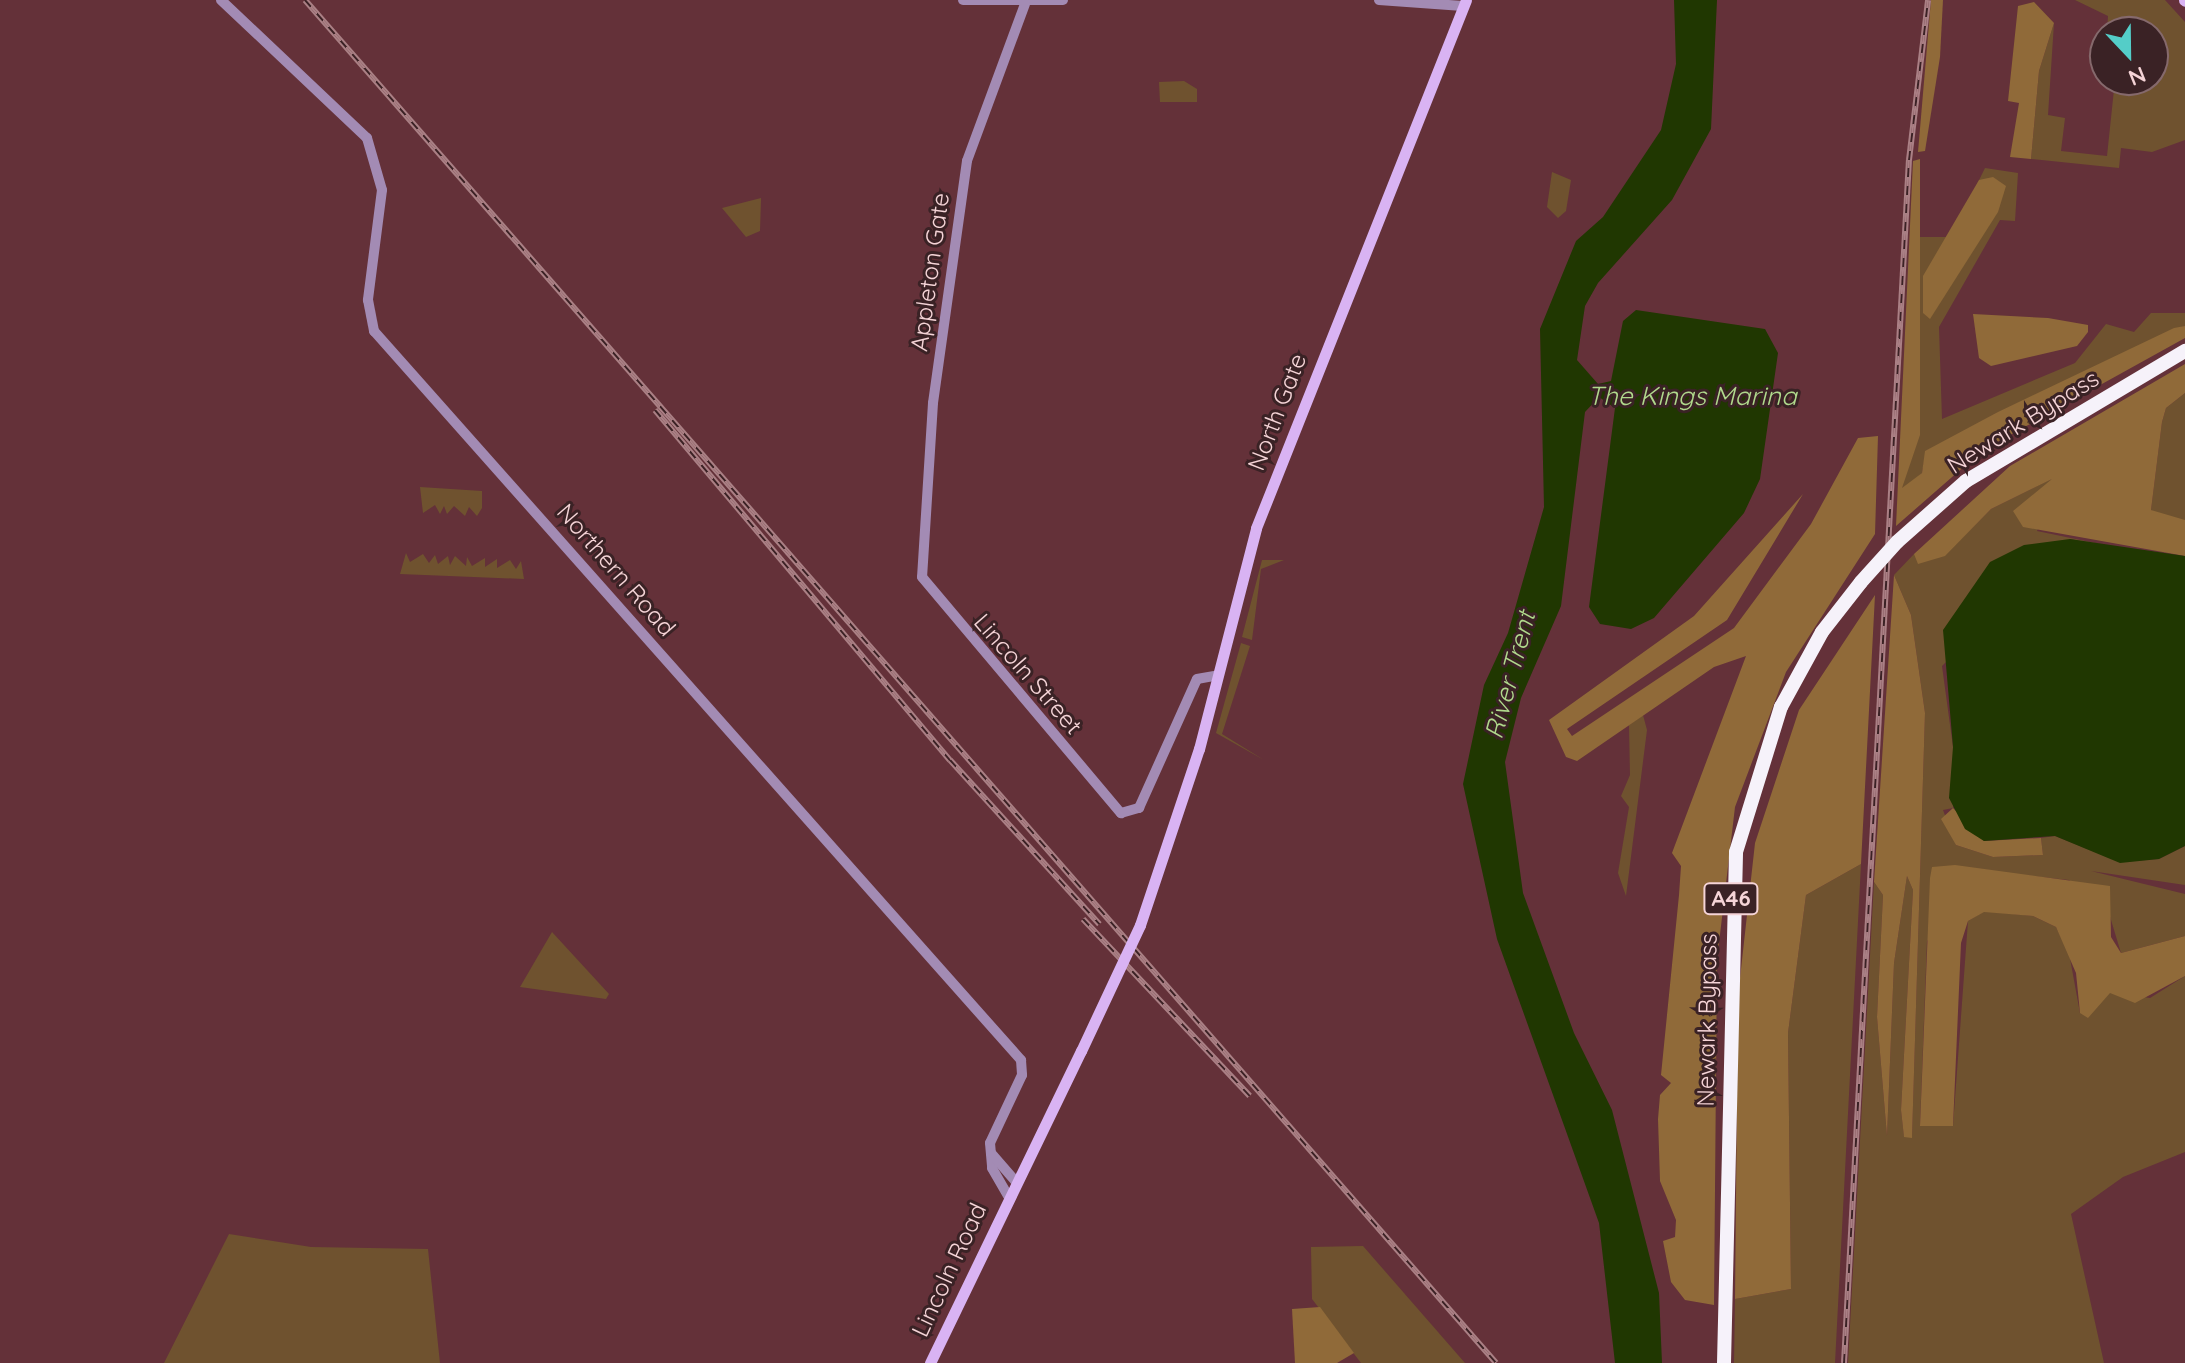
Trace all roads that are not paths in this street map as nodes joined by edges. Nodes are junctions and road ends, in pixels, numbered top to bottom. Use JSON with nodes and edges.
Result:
{"nodes":[{"id":1,"x":221,"y":0,"type":"edge"},
{"id":2,"x":963,"y":0,"type":"edge"},
{"id":3,"x":1063,"y":0,"type":"edge"},
{"id":4,"x":1379,"y":0,"type":"edge"},
{"id":5,"x":1464,"y":3,"type":"edge"},
{"id":6,"x":1025,"y":4,"type":"junction"},
{"id":7,"x":2185,"y":351,"type":"edge"},
{"id":8,"x":923,"y":555,"type":"joint"},
{"id":9,"x":1219,"y":675,"type":"junction"},
{"id":10,"x":1140,"y":925,"type":"joint"},
{"id":11,"x":991,"y":1153,"type":"junction"},
{"id":12,"x":1016,"y":1182,"type":"junction"},
{"id":13,"x":1008,"y":1196,"type":"junction"},
{"id":14,"x":930,"y":1363,"type":"edge"},
{"id":15,"x":1724,"y":1363,"type":"edge"}],
"edges":[{"from":1,"to":11,"type":"street","name":"Northern Road"},
{"from":2,"to":6,"type":"street"},
{"from":3,"to":6,"type":"street"},
{"from":4,"to":5,"type":"street"},
{"from":5,"to":9,"type":"main road","name":"North Gate"},
{"from":6,"to":8,"type":"street","name":"Appleton Gate"},
{"from":7,"to":15,"type":"highway","name":"Newark Bypass","number":"A46","bridge":true},
{"from":8,"to":9,"type":"street","name":"Lincoln Street"},
{"from":9,"to":10,"type":"main road","name":"North Gate"},
{"from":10,"to":12,"type":"main road","name":"Lincoln Road","bridge":true},
{"from":11,"to":12,"type":"street"},
{"from":11,"to":13,"type":"street"},
{"from":12,"to":13,"type":"main road","name":"Lincoln Road"},
{"from":13,"to":14,"type":"main road","name":"Lincoln Road"}]}
